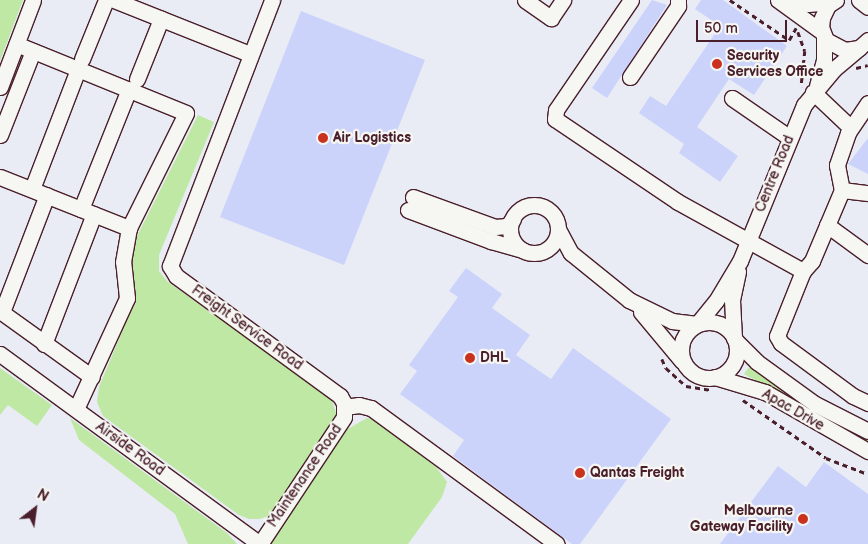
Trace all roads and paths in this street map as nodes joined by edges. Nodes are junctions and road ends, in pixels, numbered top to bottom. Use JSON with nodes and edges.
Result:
{"nodes":[{"id":1,"x":33,"y":0,"type":"edge"},
{"id":2,"x":106,"y":0,"type":"edge"},
{"id":3,"x":114,"y":0,"type":"edge"},
{"id":4,"x":272,"y":0,"type":"edge"},
{"id":5,"x":525,"y":0,"type":"edge"},
{"id":6,"x":563,"y":0,"type":"edge"},
{"id":7,"x":631,"y":0,"type":"edge"},
{"id":8,"x":677,"y":0,"type":"edge"},
{"id":9,"x":730,"y":0,"type":"edge"},
{"id":10,"x":859,"y":0,"type":"edge"},
{"id":11,"x":834,"y":1,"type":"edge"},
{"id":12,"x":785,"y":2,"type":"edge"},
{"id":13,"x":868,"y":7,"type":"edge"},
{"id":14,"x":161,"y":19,"type":"junction"},
{"id":15,"x":800,"y":23,"type":"junction"},
{"id":16,"x":823,"y":34,"type":"junction"},
{"id":17,"x":16,"y":44,"type":"junction"},
{"id":18,"x":864,"y":45,"type":"edge"},
{"id":19,"x":33,"y":51,"type":"junction"},
{"id":20,"x":250,"y":54,"type":"junction"},
{"id":21,"x":80,"y":64,"type":"junction"},
{"id":22,"x":630,"y":77,"type":"dead end"},
{"id":23,"x":1,"y":84,"type":"edge"},
{"id":24,"x":133,"y":84,"type":"junction"},
{"id":25,"x":814,"y":90,"type":"junction"},
{"id":26,"x":732,"y":98,"type":"dead end"},
{"id":27,"x":868,"y":103,"type":"edge"},
{"id":28,"x":802,"y":109,"type":"junction"},
{"id":29,"x":851,"y":128,"type":"junction"},
{"id":30,"x":0,"y":135,"type":"edge"},
{"id":31,"x":790,"y":138,"type":"junction"},
{"id":32,"x":0,"y":177,"type":"edge"},
{"id":33,"x":32,"y":189,"type":"junction"},
{"id":34,"x":842,"y":190,"type":"junction"},
{"id":35,"x":868,"y":193,"type":"edge"},
{"id":36,"x":47,"y":195,"type":"junction"},
{"id":37,"x":88,"y":212,"type":"junction"},
{"id":38,"x":512,"y":219,"type":"junction"},
{"id":39,"x":827,"y":225,"type":"junction"},
{"id":40,"x":129,"y":228,"type":"junction"},
{"id":41,"x":558,"y":229,"type":"junction"},
{"id":42,"x":747,"y":243,"type":"junction"},
{"id":43,"x":530,"y":251,"type":"junction"},
{"id":44,"x":868,"y":255,"type":"edge"},
{"id":45,"x":740,"y":261,"type":"junction"},
{"id":46,"x":589,"y":270,"type":"junction"},
{"id":47,"x":803,"y":271,"type":"junction"},
{"id":48,"x":629,"y":300,"type":"junction"},
{"id":49,"x":1,"y":312,"type":"edge"},
{"id":50,"x":697,"y":323,"type":"junction"},
{"id":51,"x":663,"y":335,"type":"junction"},
{"id":52,"x":735,"y":339,"type":"junction"},
{"id":53,"x":44,"y":344,"type":"junction"},
{"id":54,"x":0,"y":354,"type":"edge"},
{"id":55,"x":685,"y":365,"type":"junction"},
{"id":56,"x":92,"y":377,"type":"junction"},
{"id":57,"x":715,"y":384,"type":"junction"},
{"id":58,"x":740,"y":398,"type":"dead end"},
{"id":59,"x":868,"y":403,"type":"edge"},
{"id":60,"x":345,"y":407,"type":"junction"},
{"id":61,"x":76,"y":409,"type":"junction"},
{"id":62,"x":868,"y":431,"type":"edge"},
{"id":63,"x":868,"y":451,"type":"edge"},
{"id":64,"x":868,"y":474,"type":"edge"},
{"id":65,"x":260,"y":544,"type":"edge"},
{"id":66,"x":557,"y":544,"type":"edge"}],
"edges":[{"from":1,"to":17,"type":"street"},
{"from":2,"to":21,"type":"street"},
{"from":3,"to":14,"type":"street"},
{"from":4,"to":20,"type":"street","name":"Freight Service Road"},
{"from":5,"to":6,"type":"street"},
{"from":7,"to":42,"type":"street"},
{"from":8,"to":22,"type":"street"},
{"from":9,"to":15,"type":"path"},
{"from":10,"to":13,"type":"street"},
{"from":11,"to":12,"type":"street"},
{"from":11,"to":16,"type":"street","name":"Centre Road"},
{"from":12,"to":15,"type":"street"},
{"from":12,"to":15,"type":"path"},
{"from":14,"to":20,"type":"street"},
{"from":14,"to":24,"type":"street"},
{"from":15,"to":16,"type":"street"},
{"from":15,"to":28,"type":"path"},
{"from":16,"to":18,"type":"street"},
{"from":16,"to":25,"type":"street","name":"Centre Road"},
{"from":17,"to":19,"type":"street"},
{"from":17,"to":23,"type":"street"},
{"from":18,"to":25,"type":"street","name":"Centre Road"},
{"from":19,"to":21,"type":"street"},
{"from":19,"to":30,"type":"street"},
{"from":20,"to":60,"type":"street","name":"Freight Service Road"},
{"from":21,"to":24,"type":"street"},
{"from":21,"to":33,"type":"street"},
{"from":24,"to":37,"type":"street"},
{"from":24,"to":40,"type":"street"},
{"from":25,"to":28,"type":"street","name":"Centre Road"},
{"from":25,"to":29,"type":"street"},
{"from":26,"to":31,"type":"street"},
{"from":27,"to":29,"type":"street"},
{"from":28,"to":31,"type":"street","name":"Centre Road"},
{"from":29,"to":34,"type":"street"},
{"from":31,"to":42,"type":"street","name":"Centre Road"},
{"from":32,"to":33,"type":"street"},
{"from":33,"to":36,"type":"street"},
{"from":34,"to":35,"type":"street"},
{"from":34,"to":39,"type":"street"},
{"from":36,"to":37,"type":"street"},
{"from":36,"to":49,"type":"street"},
{"from":37,"to":40,"type":"street"},
{"from":37,"to":53,"type":"street"},
{"from":38,"to":41,"type":"street"},
{"from":38,"to":43,"type":"street"},
{"from":38,"to":43,"type":"street"},
{"from":39,"to":44,"type":"street"},
{"from":39,"to":47,"type":"street"},
{"from":40,"to":56,"type":"street"},
{"from":41,"to":43,"type":"street"},
{"from":41,"to":46,"type":"street"},
{"from":42,"to":45,"type":"street","name":"Centre Road"},
{"from":42,"to":47,"type":"street"},
{"from":43,"to":46,"type":"street"},
{"from":45,"to":50,"type":"street","name":"Centre Road"},
{"from":45,"to":52,"type":"street","name":"Centre Road"},
{"from":46,"to":48,"type":"street"},
{"from":47,"to":59,"type":"street"},
{"from":48,"to":50,"type":"street"},
{"from":48,"to":51,"type":"street"},
{"from":49,"to":53,"type":"street"},
{"from":50,"to":52,"type":"street"},
{"from":50,"to":55,"type":"street"},
{"from":51,"to":55,"type":"street"},
{"from":51,"to":57,"type":"path"},
{"from":52,"to":57,"type":"street"},
{"from":52,"to":62,"type":"street","name":"Apac Drive"},
{"from":53,"to":56,"type":"street"},
{"from":54,"to":61,"type":"street","name":"Airside Road"},
{"from":55,"to":57,"type":"street"},
{"from":56,"to":61,"type":"street"},
{"from":57,"to":63,"type":"street","name":"Apac Drive"},
{"from":58,"to":64,"type":"path"},
{"from":60,"to":65,"type":"street","name":"Maintenance Road"},
{"from":60,"to":66,"type":"street"},
{"from":61,"to":65,"type":"street","name":"Airside Road"}]}
